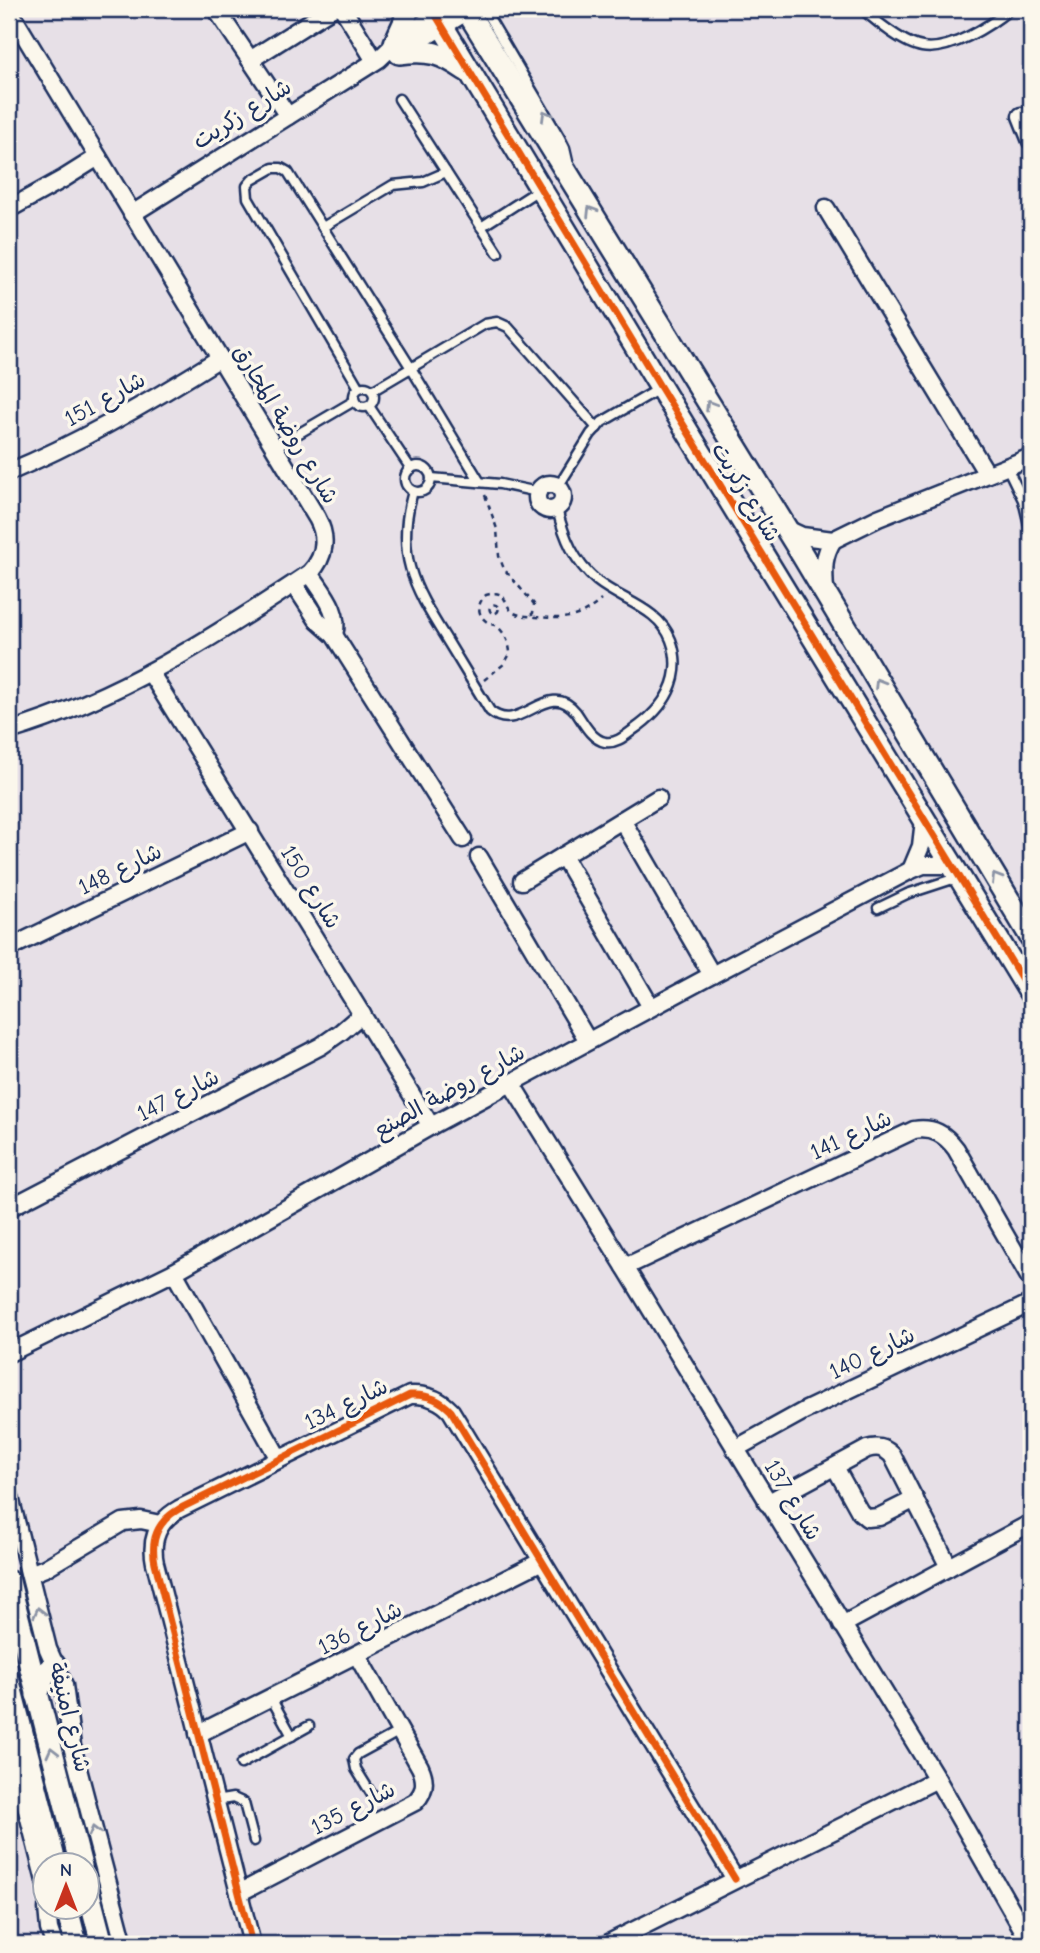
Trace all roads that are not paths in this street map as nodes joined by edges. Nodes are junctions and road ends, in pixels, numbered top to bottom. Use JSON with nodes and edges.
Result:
{"nodes":[{"id":1,"x":216,"y":9,"type":"edge"},
{"id":2,"x":331,"y":9,"type":"edge"},
{"id":3,"x":343,"y":9,"type":"edge"},
{"id":4,"x":407,"y":9,"type":"edge"},
{"id":5,"x":473,"y":9,"type":"edge"},
{"id":6,"x":862,"y":9,"type":"edge"},
{"id":7,"x":1010,"y":9,"type":"edge"},
{"id":8,"x":9,"y":10,"type":"edge"},
{"id":9,"x":439,"y":15,"type":"edge"},
{"id":10,"x":387,"y":54,"type":"junction"},
{"id":11,"x":250,"y":60,"type":"junction"},
{"id":12,"x":469,"y":72,"type":"junction"},
{"id":13,"x":399,"y":99,"type":"dead end"},
{"id":14,"x":288,"y":116,"type":"junction"},
{"id":15,"x":1021,"y":116,"type":"dead end"},
{"id":16,"x":1031,"y":141,"type":"edge"},
{"id":17,"x":98,"y":157,"type":"junction"},
{"id":18,"x":446,"y":172,"type":"junction"},
{"id":19,"x":540,"y":190,"type":"junction"},
{"id":20,"x":826,"y":208,"type":"dead end"},
{"id":21,"x":9,"y":209,"type":"edge"},
{"id":22,"x":132,"y":214,"type":"junction"},
{"id":23,"x":323,"y":227,"type":"junction"},
{"id":24,"x":481,"y":227,"type":"junction"},
{"id":25,"x":498,"y":253,"type":"dead end"},
{"id":26,"x":220,"y":358,"type":"junction"},
{"id":27,"x":411,"y":368,"type":"junction"},
{"id":28,"x":359,"y":388,"type":"junction"},
{"id":29,"x":660,"y":388,"type":"junction"},
{"id":30,"x":372,"y":391,"type":"junction"},
{"id":31,"x":354,"y":401,"type":"junction"},
{"id":32,"x":369,"y":406,"type":"junction"},
{"id":33,"x":597,"y":428,"type":"junction"},
{"id":34,"x":274,"y":448,"type":"junction"},
{"id":35,"x":1031,"y":457,"type":"edge"},
{"id":36,"x":1007,"y":467,"type":"junction"},
{"id":37,"x":411,"y":469,"type":"junction"},
{"id":38,"x":9,"y":472,"type":"edge"},
{"id":39,"x":987,"y":474,"type":"junction"},
{"id":40,"x":431,"y":478,"type":"junction"},
{"id":41,"x":480,"y":482,"type":"junction"},
{"id":42,"x":558,"y":487,"type":"junction"},
{"id":43,"x":413,"y":491,"type":"junction"},
{"id":44,"x":538,"y":492,"type":"junction"},
{"id":45,"x":556,"y":509,"type":"junction"},
{"id":46,"x":786,"y":528,"type":"junction"},
{"id":47,"x":1031,"y":533,"type":"edge"},
{"id":48,"x":833,"y":540,"type":"junction"},
{"id":49,"x":310,"y":573,"type":"junction"},
{"id":50,"x":294,"y":584,"type":"junction"},
{"id":51,"x":825,"y":593,"type":"junction"},
{"id":52,"x":334,"y":635,"type":"junction"},
{"id":53,"x":150,"y":672,"type":"junction"},
{"id":54,"x":9,"y":731,"type":"edge"},
{"id":55,"x":658,"y":798,"type":"dead end"},
{"id":56,"x":622,"y":820,"type":"junction"},
{"id":57,"x":924,"y":820,"type":"junction"},
{"id":58,"x":250,"y":831,"type":"junction"},
{"id":59,"x":463,"y":839,"type":"dead end"},
{"id":60,"x":563,"y":856,"type":"junction"},
{"id":61,"x":479,"y":857,"type":"dead end"},
{"id":62,"x":911,"y":870,"type":"junction"},
{"id":63,"x":957,"y":871,"type":"junction"},
{"id":64,"x":522,"y":881,"type":"dead end"},
{"id":65,"x":877,"y":908,"type":"dead end"},
{"id":66,"x":1031,"y":937,"type":"edge"},
{"id":67,"x":9,"y":948,"type":"edge"},
{"id":68,"x":712,"y":975,"type":"junction"},
{"id":69,"x":1031,"y":994,"type":"edge"},
{"id":70,"x":651,"y":1007,"type":"junction"},
{"id":71,"x":362,"y":1014,"type":"junction"},
{"id":72,"x":588,"y":1041,"type":"junction"},
{"id":73,"x":511,"y":1083,"type":"junction"},
{"id":74,"x":431,"y":1126,"type":"junction"},
{"id":75,"x":9,"y":1208,"type":"edge"},
{"id":76,"x":625,"y":1267,"type":"junction"},
{"id":77,"x":174,"y":1272,"type":"junction"},
{"id":78,"x":1031,"y":1280,"type":"edge"},
{"id":79,"x":1031,"y":1303,"type":"edge"},
{"id":80,"x":9,"y":1353,"type":"edge"},
{"id":81,"x":735,"y":1449,"type":"junction"},
{"id":82,"x":279,"y":1459,"type":"junction"},
{"id":83,"x":835,"y":1467,"type":"junction"},
{"id":84,"x":9,"y":1493,"type":"edge"},
{"id":85,"x":915,"y":1499,"type":"junction"},
{"id":86,"x":767,"y":1503,"type":"junction"},
{"id":87,"x":1031,"y":1523,"type":"edge"},
{"id":88,"x":160,"y":1524,"type":"junction"},
{"id":89,"x":542,"y":1562,"type":"junction"},
{"id":90,"x":949,"y":1567,"type":"junction"},
{"id":91,"x":30,"y":1574,"type":"junction"},
{"id":92,"x":9,"y":1582,"type":"edge"},
{"id":93,"x":842,"y":1625,"type":"junction"},
{"id":94,"x":357,"y":1655,"type":"junction"},
{"id":95,"x":54,"y":1665,"type":"junction"},
{"id":96,"x":9,"y":1682,"type":"edge"},
{"id":97,"x":37,"y":1695,"type":"junction"},
{"id":98,"x":271,"y":1698,"type":"junction"},
{"id":99,"x":309,"y":1726,"type":"dead end"},
{"id":100,"x":400,"y":1731,"type":"junction"},
{"id":101,"x":198,"y":1734,"type":"junction"},
{"id":102,"x":292,"y":1736,"type":"junction"},
{"id":103,"x":9,"y":1740,"type":"edge"},
{"id":104,"x":241,"y":1764,"type":"dead end"},
{"id":105,"x":937,"y":1779,"type":"junction"},
{"id":106,"x":372,"y":1795,"type":"dead end"},
{"id":107,"x":215,"y":1801,"type":"junction"},
{"id":108,"x":254,"y":1841,"type":"dead end"},
{"id":109,"x":38,"y":1852,"type":"edge"},
{"id":110,"x":52,"y":1852,"type":"edge"},
{"id":111,"x":77,"y":1852,"type":"edge"},
{"id":112,"x":735,"y":1879,"type":"junction"},
{"id":113,"x":239,"y":1893,"type":"junction"},
{"id":114,"x":48,"y":1922,"type":"edge"},
{"id":115,"x":68,"y":1922,"type":"edge"},
{"id":116,"x":70,"y":1922,"type":"edge"},
{"id":117,"x":96,"y":1922,"type":"edge"},
{"id":118,"x":54,"y":1944,"type":"edge"},
{"id":119,"x":67,"y":1944,"type":"edge"},
{"id":120,"x":76,"y":1944,"type":"edge"},
{"id":121,"x":102,"y":1944,"type":"edge"},
{"id":122,"x":124,"y":1944,"type":"edge"},
{"id":123,"x":252,"y":1944,"type":"edge"},
{"id":124,"x":607,"y":1944,"type":"edge"},
{"id":125,"x":1031,"y":1944,"type":"edge"}],
"edges":[{"from":1,"to":11,"type":"street"},
{"from":2,"to":11,"type":"street"},
{"from":3,"to":10,"type":"street"},
{"from":4,"to":10,"type":"street"},
{"from":5,"to":9,"type":"street","name":"شارع زكريت"},
{"from":46,"to":5,"type":"street","name":"شارع زكريت","one_way":true},
{"from":6,"to":7,"type":"lane"},
{"from":8,"to":17,"type":"street","name":"شارع روضة المحارق"},
{"from":9,"to":10,"type":"street","name":"شارع زكريت"},
{"from":9,"to":12,"type":"street","name":"شارع زكريت"},
{"from":10,"to":12,"type":"street"},
{"from":10,"to":14,"type":"street","name":"شارع زكريت"},
{"from":11,"to":14,"type":"street"},
{"from":12,"to":19,"type":"street","name":"شارع زكريت"},
{"from":13,"to":18,"type":"lane"},
{"from":14,"to":22,"type":"street","name":"شارع زكريت"},
{"from":15,"to":16,"type":"street"},
{"from":17,"to":21,"type":"street"},
{"from":17,"to":22,"type":"street","name":"شارع روضة المحارق"},
{"from":18,"to":23,"type":"lane"},
{"from":18,"to":24,"type":"lane"},
{"from":19,"to":24,"type":"lane"},
{"from":19,"to":29,"type":"street","name":"شارع زكريت"},
{"from":20,"to":39,"type":"street"},
{"from":22,"to":26,"type":"street","name":"شارع روضة المحارق"},
{"from":23,"to":27,"type":"lane"},
{"from":23,"to":28,"type":"lane"},
{"from":24,"to":25,"type":"lane"},
{"from":26,"to":34,"type":"street","name":"شارع روضة المحارق"},
{"from":26,"to":38,"type":"street","name":"شارع 151"},
{"from":27,"to":30,"type":"lane"},
{"from":27,"to":33,"type":"lane"},
{"from":27,"to":41,"type":"lane"},
{"from":28,"to":30,"type":"lane"},
{"from":28,"to":31,"type":"lane"},
{"from":29,"to":33,"type":"lane"},
{"from":29,"to":57,"type":"street","name":"شارع زكريت"},
{"from":30,"to":32,"type":"lane"},
{"from":31,"to":32,"type":"lane"},
{"from":31,"to":34,"type":"lane"},
{"from":32,"to":37,"type":"lane"},
{"from":33,"to":42,"type":"lane"},
{"from":34,"to":49,"type":"street","name":"شارع روضة المحارق"},
{"from":35,"to":36,"type":"street"},
{"from":36,"to":39,"type":"street"},
{"from":36,"to":47,"type":"lane"},
{"from":37,"to":40,"type":"lane"},
{"from":37,"to":43,"type":"lane"},
{"from":39,"to":48,"type":"street"},
{"from":40,"to":41,"type":"lane"},
{"from":40,"to":43,"type":"lane"},
{"from":41,"to":44,"type":"lane"},
{"from":42,"to":44,"type":"street"},
{"from":42,"to":45,"type":"street"},
{"from":43,"to":45,"type":"lane"},
{"from":44,"to":45,"type":"street"},
{"from":46,"to":48,"type":"street"},
{"from":46,"to":51,"type":"street","name":"شارع زكريت"},
{"from":48,"to":51,"type":"street"},
{"from":49,"to":50,"type":"street"},
{"from":49,"to":52,"type":"street"},
{"from":50,"to":52,"type":"street"},
{"from":50,"to":53,"type":"street"},
{"from":66,"to":51,"type":"street","name":"شارع زكريت","one_way":true},
{"from":52,"to":59,"type":"street"},
{"from":53,"to":54,"type":"street"},
{"from":53,"to":58,"type":"street","name":"شارع 150"},
{"from":55,"to":56,"type":"street"},
{"from":56,"to":60,"type":"street"},
{"from":56,"to":68,"type":"street"},
{"from":57,"to":62,"type":"street"},
{"from":57,"to":63,"type":"street","name":"شارع زكريت"},
{"from":58,"to":67,"type":"street","name":"شارع 148"},
{"from":58,"to":71,"type":"street","name":"شارع 150"},
{"from":60,"to":64,"type":"street"},
{"from":60,"to":70,"type":"street"},
{"from":61,"to":72,"type":"street"},
{"from":62,"to":63,"type":"street","name":"شارع روضة الصنع"},
{"from":62,"to":68,"type":"street","name":"شارع روضة الصنع"},
{"from":63,"to":65,"type":"lane"},
{"from":63,"to":69,"type":"street","name":"شارع زكريت"},
{"from":68,"to":70,"type":"street","name":"شارع روضة الصنع"},
{"from":70,"to":72,"type":"street","name":"شارع روضة الصنع"},
{"from":71,"to":74,"type":"street","name":"شارع 150"},
{"from":71,"to":75,"type":"street","name":"شارع 147"},
{"from":72,"to":73,"type":"street","name":"شارع روضة الصنع"},
{"from":73,"to":74,"type":"street","name":"شارع روضة الصنع"},
{"from":73,"to":76,"type":"street","name":"شارع 137"},
{"from":74,"to":77,"type":"street","name":"شارع روضة الصنع"},
{"from":76,"to":78,"type":"street","name":"شارع 141"},
{"from":76,"to":81,"type":"street","name":"شارع 137"},
{"from":77,"to":80,"type":"street","name":"شارع روضة الصنع"},
{"from":77,"to":82,"type":"street"},
{"from":79,"to":81,"type":"street","name":"شارع 140"},
{"from":81,"to":86,"type":"street","name":"شارع 137"},
{"from":82,"to":88,"type":"street","name":"شارع 134"},
{"from":82,"to":89,"type":"street","name":"شارع 134"},
{"from":83,"to":85,"type":"street"},
{"from":83,"to":85,"type":"street"},
{"from":83,"to":86,"type":"street"},
{"from":84,"to":91,"type":"street"},
{"from":85,"to":90,"type":"street"},
{"from":86,"to":93,"type":"street","name":"شارع 137"},
{"from":87,"to":90,"type":"street"},
{"from":88,"to":91,"type":"street"},
{"from":88,"to":101,"type":"street"},
{"from":89,"to":94,"type":"street","name":"شارع 136"},
{"from":89,"to":112,"type":"street","name":"شارع 134"},
{"from":90,"to":93,"type":"street"},
{"from":95,"to":91,"type":"street","one_way":true},
{"from":92,"to":97,"type":"street","name":"شارع امنيفة"},
{"from":93,"to":105,"type":"street","name":"شارع 137"},
{"from":94,"to":98,"type":"street","name":"شارع 136"},
{"from":94,"to":100,"type":"street","name":"شارع 135"},
{"from":95,"to":97,"type":"street"},
{"from":122,"to":95,"type":"street","one_way":true},
{"from":96,"to":110,"type":"street"},
{"from":111,"to":97,"type":"street","name":"شارع امنيفة","one_way":true},
{"from":98,"to":101,"type":"street","name":"شارع 136"},
{"from":98,"to":102,"type":"lane"},
{"from":99,"to":102,"type":"lane"},
{"from":100,"to":106,"type":"lane"},
{"from":100,"to":113,"type":"street","name":"شارع 135"},
{"from":101,"to":107,"type":"street"},
{"from":102,"to":104,"type":"lane"},
{"from":103,"to":109,"type":"street"},
{"from":105,"to":112,"type":"street"},
{"from":105,"to":125,"type":"street","name":"شارع 137"},
{"from":107,"to":108,"type":"lane"},
{"from":107,"to":113,"type":"street"},
{"from":112,"to":124,"type":"street"},
{"from":113,"to":123,"type":"street"},
{"from":114,"to":118,"type":"street"},
{"from":115,"to":119,"type":"street"},
{"from":116,"to":120,"type":"street"},
{"from":117,"to":121,"type":"street"}]}
